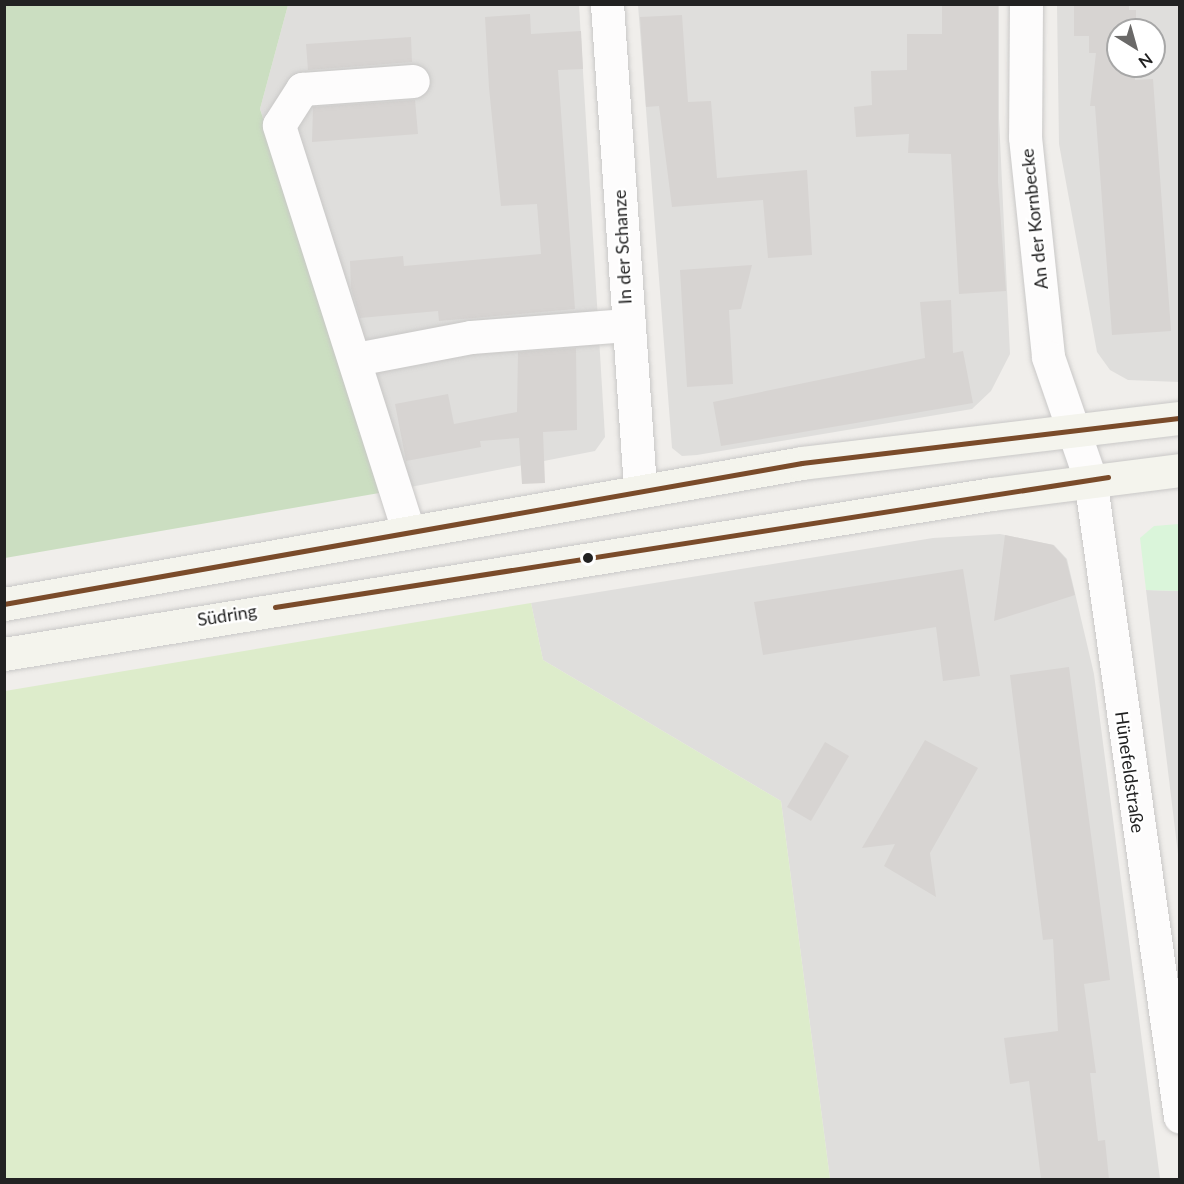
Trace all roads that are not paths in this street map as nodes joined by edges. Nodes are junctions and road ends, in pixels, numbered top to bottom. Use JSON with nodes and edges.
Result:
{"nodes":[{"id":1,"x":607,"y":4,"type":"edge"},
{"id":2,"x":1026,"y":4,"type":"edge"},
{"id":3,"x":413,"y":81,"type":"dead end"},
{"id":4,"x":627,"y":325,"type":"junction"},
{"id":5,"x":356,"y":359,"type":"junction"},
{"id":6,"x":1179,"y":418,"type":"edge"},
{"id":7,"x":1077,"y":428,"type":"junction"},
{"id":8,"x":1179,"y":470,"type":"edge"},
{"id":9,"x":1090,"y":478,"type":"junction"},
{"id":10,"x":640,"y":489,"type":"junction"},
{"id":11,"x":408,"y":530,"type":"junction"},
{"id":12,"x":4,"y":604,"type":"edge"},
{"id":13,"x":4,"y":654,"type":"edge"},
{"id":14,"x":1179,"y":1117,"type":"edge"}],
"edges":[{"from":1,"to":4,"type":"street","name":"In der Schanze"},
{"from":2,"to":7,"type":"street","name":"An der Kornbecke"},
{"from":3,"to":5,"type":"street"},
{"from":4,"to":5,"type":"street"},
{"from":4,"to":10,"type":"street","name":"In der Schanze"},
{"from":5,"to":11,"type":"street"},
{"from":6,"to":7,"type":"main road"},
{"from":7,"to":9,"type":"street","name":"Hünefeldstraße"},
{"from":7,"to":10,"type":"main road"},
{"from":8,"to":9,"type":"main road","name":"Südring"},
{"from":9,"to":13,"type":"main road","name":"Südring"},
{"from":9,"to":14,"type":"street","name":"Hünefeldstraße"},
{"from":10,"to":11,"type":"main road"},
{"from":11,"to":12,"type":"main road"}]}
